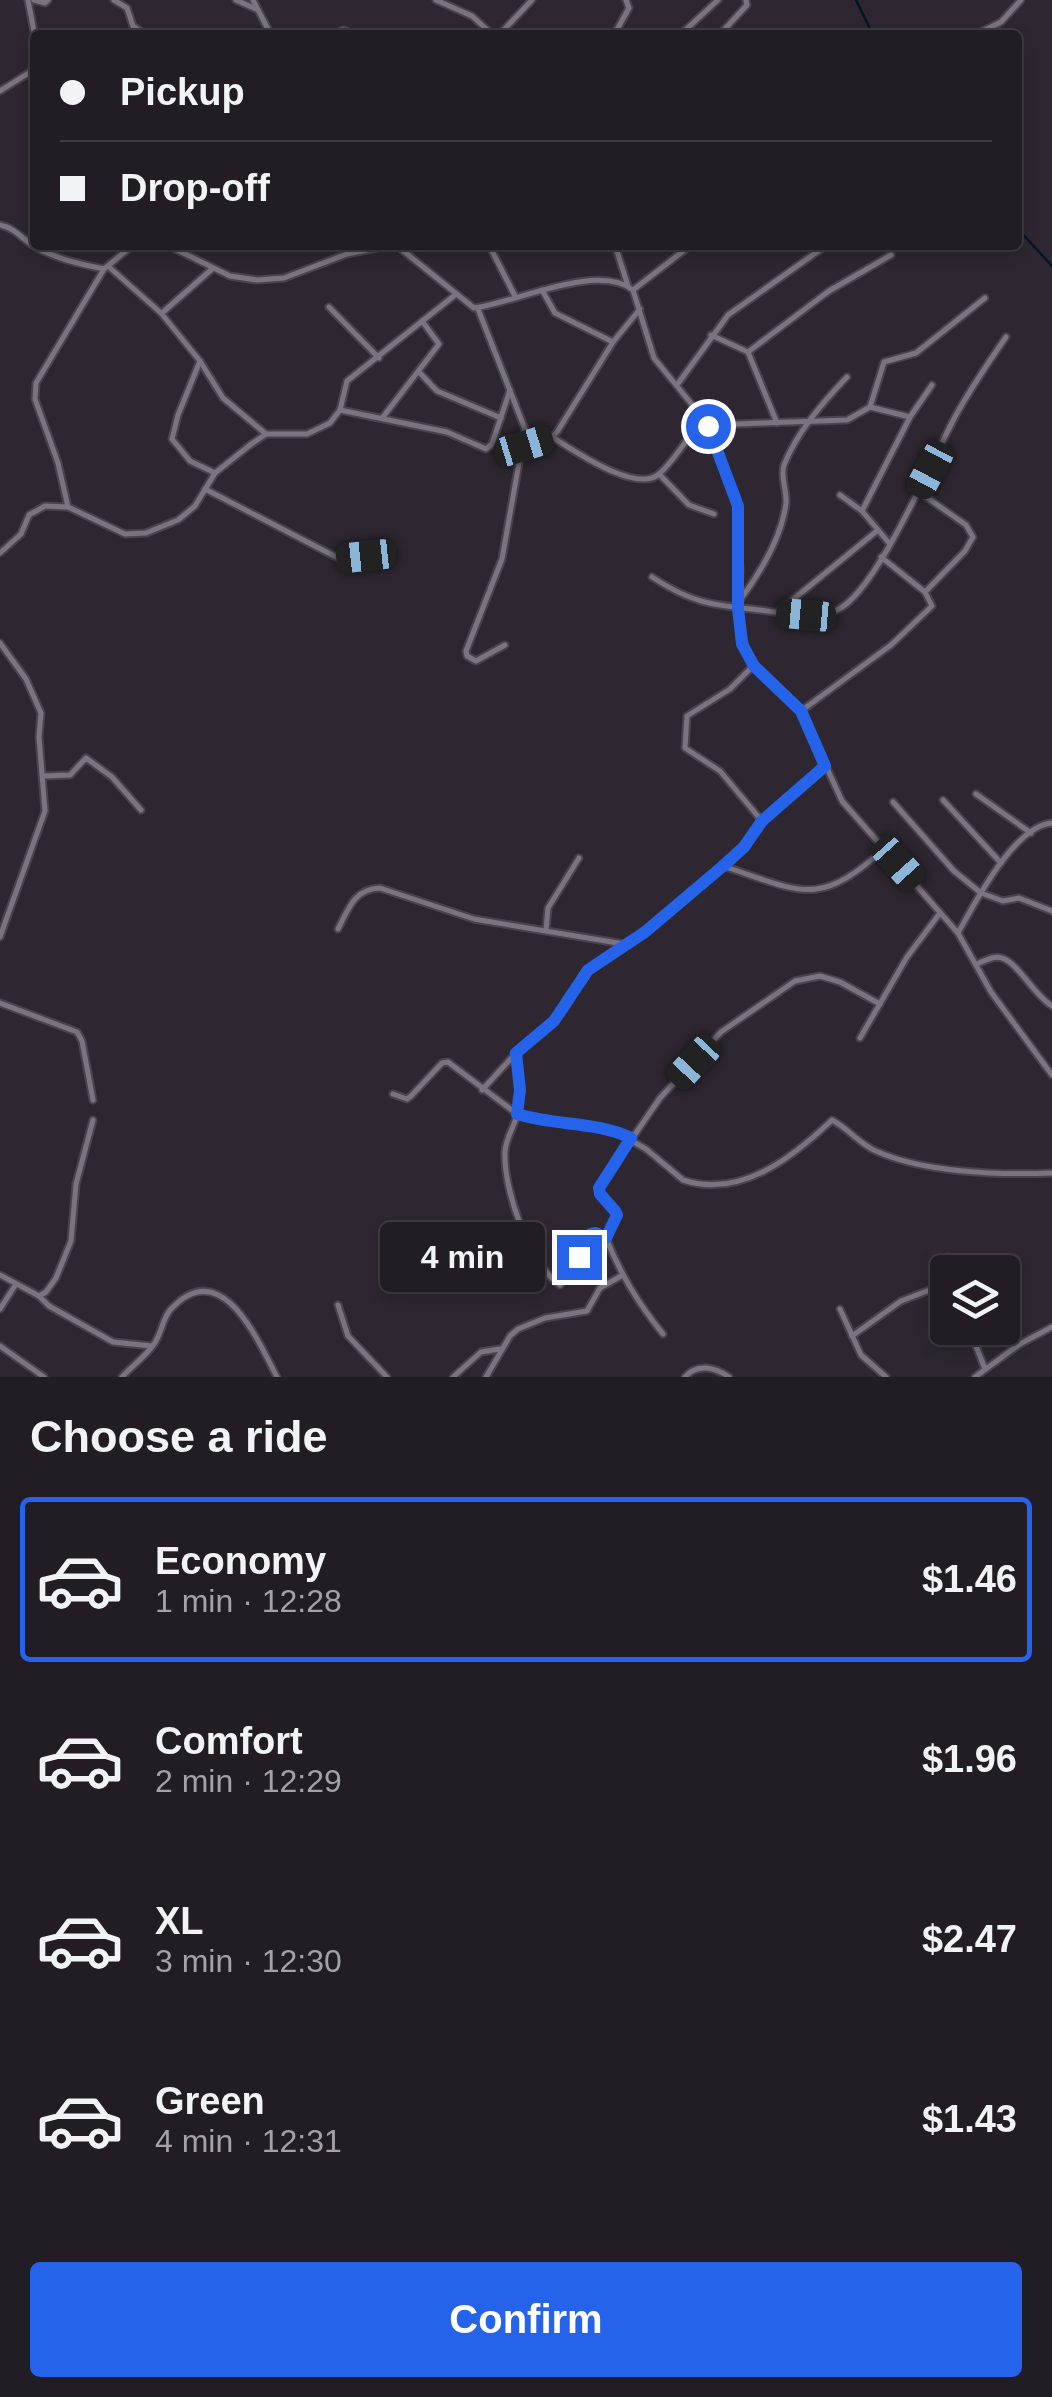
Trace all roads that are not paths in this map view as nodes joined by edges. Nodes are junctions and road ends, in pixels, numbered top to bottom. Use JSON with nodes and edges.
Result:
{"nodes":[{"id":1,"x":31,"y":0,"type":"edge"},
{"id":2,"x":48,"y":0,"type":"edge"},
{"id":3,"x":114,"y":0,"type":"edge"},
{"id":4,"x":236,"y":0,"type":"edge"},
{"id":5,"x":253,"y":0,"type":"edge"},
{"id":6,"x":436,"y":0,"type":"edge"},
{"id":7,"x":532,"y":0,"type":"edge"},
{"id":8,"x":626,"y":0,"type":"edge"},
{"id":9,"x":718,"y":0,"type":"edge"},
{"id":10,"x":746,"y":0,"type":"edge"},
{"id":11,"x":1021,"y":0,"type":"edge"},
{"id":12,"x":256,"y":10,"type":"junction"},
{"id":13,"x":34,"y":30,"type":"edge"},
{"id":14,"x":138,"y":30,"type":"edge"},
{"id":15,"x":267,"y":30,"type":"edge"},
{"id":16,"x":490,"y":30,"type":"edge"},
{"id":17,"x":501,"y":30,"type":"edge"},
{"id":18,"x":617,"y":30,"type":"edge"},
{"id":19,"x":685,"y":30,"type":"edge"},
{"id":20,"x":724,"y":30,"type":"edge"},
{"id":21,"x":985,"y":30,"type":"edge"},
{"id":22,"x":30,"y":72,"type":"edge"},
{"id":23,"x":0,"y":90,"type":"edge"},
{"id":24,"x":0,"y":225,"type":"edge"},
{"id":25,"x":30,"y":244,"type":"edge"},
{"id":26,"x":42,"y":250,"type":"edge"},
{"id":27,"x":127,"y":250,"type":"edge"},
{"id":28,"x":176,"y":250,"type":"edge"},
{"id":29,"x":368,"y":250,"type":"edge"},
{"id":30,"x":400,"y":250,"type":"edge"},
{"id":31,"x":492,"y":250,"type":"edge"},
{"id":32,"x":617,"y":250,"type":"edge"},
{"id":33,"x":684,"y":250,"type":"edge"},
{"id":34,"x":820,"y":250,"type":"edge"},
{"id":35,"x":891,"y":254,"type":"dead end"},
{"id":36,"x":107,"y":268,"type":"junction"},
{"id":37,"x":212,"y":269,"type":"junction"},
{"id":38,"x":630,"y":288,"type":"junction"},
{"id":39,"x":542,"y":290,"type":"junction"},
{"id":40,"x":456,"y":295,"type":"junction"},
{"id":41,"x":515,"y":296,"type":"junction"},
{"id":42,"x":985,"y":298,"type":"dead end"},
{"id":43,"x":329,"y":307,"type":"dead end"},
{"id":44,"x":478,"y":309,"type":"junction"},
{"id":45,"x":640,"y":309,"type":"junction"},
{"id":46,"x":161,"y":313,"type":"junction"},
{"id":47,"x":422,"y":321,"type":"junction"},
{"id":48,"x":710,"y":335,"type":"junction"},
{"id":49,"x":1006,"y":337,"type":"dead end"},
{"id":50,"x":614,"y":342,"type":"junction"},
{"id":51,"x":748,"y":352,"type":"junction"},
{"id":52,"x":379,"y":358,"type":"junction"},
{"id":53,"x":200,"y":360,"type":"junction"},
{"id":54,"x":418,"y":372,"type":"junction"},
{"id":55,"x":847,"y":377,"type":"dead end"},
{"id":56,"x":932,"y":384,"type":"dead end"},
{"id":57,"x":677,"y":386,"type":"junction"},
{"id":58,"x":510,"y":388,"type":"junction"},
{"id":59,"x":870,"y":407,"type":"junction"},
{"id":60,"x":340,"y":410,"type":"junction"},
{"id":61,"x":383,"y":416,"type":"junction"},
{"id":62,"x":910,"y":417,"type":"junction"},
{"id":63,"x":502,"y":418,"type":"junction"},
{"id":64,"x":703,"y":418,"type":"junction"},
{"id":65,"x":810,"y":420,"type":"junction"},
{"id":66,"x":777,"y":423,"type":"junction"},
{"id":67,"x":708,"y":426,"type":"junction"},
{"id":68,"x":266,"y":434,"type":"junction"},
{"id":69,"x":552,"y":438,"type":"junction"},
{"id":70,"x":524,"y":446,"type":"junction"},
{"id":71,"x":214,"y":473,"type":"junction"},
{"id":72,"x":659,"y":474,"type":"junction"},
{"id":73,"x":205,"y":489,"type":"junction"},
{"id":74,"x":919,"y":492,"type":"junction"},
{"id":75,"x":840,"y":496,"type":"dead end"},
{"id":76,"x":68,"y":507,"type":"junction"},
{"id":77,"x":862,"y":511,"type":"junction"},
{"id":78,"x":714,"y":514,"type":"dead end"},
{"id":79,"x":878,"y":530,"type":"junction"},
{"id":80,"x":889,"y":543,"type":"junction"},
{"id":81,"x":0,"y":553,"type":"edge"},
{"id":82,"x":366,"y":556,"type":"dead end"},
{"id":83,"x":881,"y":557,"type":"junction"},
{"id":84,"x":652,"y":577,"type":"dead end"},
{"id":85,"x":925,"y":592,"type":"junction"},
{"id":86,"x":738,"y":605,"type":"junction"},
{"id":87,"x":776,"y":613,"type":"junction"},
{"id":88,"x":0,"y":644,"type":"edge"},
{"id":89,"x":505,"y":645,"type":"dead end"},
{"id":90,"x":754,"y":666,"type":"junction"},
{"id":91,"x":801,"y":711,"type":"junction"},
{"id":92,"x":825,"y":766,"type":"junction"},
{"id":93,"x":44,"y":776,"type":"junction"},
{"id":94,"x":976,"y":794,"type":"dead end"},
{"id":95,"x":943,"y":800,"type":"dead end"},
{"id":96,"x":893,"y":802,"type":"dead end"},
{"id":97,"x":142,"y":810,"type":"dead end"},
{"id":98,"x":762,"y":821,"type":"junction"},
{"id":99,"x":1052,"y":823,"type":"edge"},
{"id":100,"x":1031,"y":832,"type":"junction"},
{"id":101,"x":885,"y":848,"type":"junction"},
{"id":102,"x":579,"y":858,"type":"dead end"},
{"id":103,"x":1001,"y":863,"type":"junction"},
{"id":104,"x":723,"y":866,"type":"junction"},
{"id":105,"x":981,"y":893,"type":"junction"},
{"id":106,"x":1052,"y":911,"type":"edge"},
{"id":107,"x":940,"y":914,"type":"junction"},
{"id":108,"x":338,"y":929,"type":"dead end"},
{"id":109,"x":546,"y":930,"type":"junction"},
{"id":110,"x":958,"y":933,"type":"junction"},
{"id":111,"x":0,"y":937,"type":"edge"},
{"id":112,"x":627,"y":944,"type":"junction"},
{"id":113,"x":977,"y":964,"type":"junction"},
{"id":114,"x":0,"y":1003,"type":"edge"},
{"id":115,"x":880,"y":1004,"type":"junction"},
{"id":116,"x":1052,"y":1006,"type":"edge"},
{"id":117,"x":860,"y":1038,"type":"dead end"},
{"id":118,"x":516,"y":1053,"type":"junction"},
{"id":119,"x":1052,"y":1075,"type":"edge"},
{"id":120,"x":482,"y":1090,"type":"junction"},
{"id":121,"x":393,"y":1094,"type":"dead end"},
{"id":122,"x":93,"y":1100,"type":"dead end"},
{"id":123,"x":517,"y":1114,"type":"junction"},
{"id":124,"x":93,"y":1120,"type":"dead end"},
{"id":125,"x":631,"y":1138,"type":"junction"},
{"id":126,"x":1052,"y":1174,"type":"edge"},
{"id":127,"x":606,"y":1238,"type":"junction"},
{"id":128,"x":0,"y":1275,"type":"edge"},
{"id":129,"x":622,"y":1276,"type":"junction"},
{"id":130,"x":16,"y":1284,"type":"junction"},
{"id":131,"x":930,"y":1290,"type":"edge"},
{"id":132,"x":39,"y":1296,"type":"junction"},
{"id":133,"x":338,"y":1305,"type":"dead end"},
{"id":134,"x":840,"y":1308,"type":"dead end"},
{"id":135,"x":0,"y":1309,"type":"edge"},
{"id":136,"x":1052,"y":1326,"type":"edge"},
{"id":137,"x":663,"y":1334,"type":"dead end"},
{"id":138,"x":852,"y":1336,"type":"junction"},
{"id":139,"x":976,"y":1345,"type":"edge"},
{"id":140,"x":0,"y":1346,"type":"edge"},
{"id":141,"x":152,"y":1346,"type":"junction"},
{"id":142,"x":502,"y":1349,"type":"junction"},
{"id":143,"x":985,"y":1369,"type":"junction"},
{"id":144,"x":44,"y":1377,"type":"edge"},
{"id":145,"x":122,"y":1377,"type":"edge"},
{"id":146,"x":277,"y":1377,"type":"edge"},
{"id":147,"x":387,"y":1377,"type":"edge"},
{"id":148,"x":454,"y":1377,"type":"edge"},
{"id":149,"x":486,"y":1377,"type":"edge"},
{"id":150,"x":685,"y":1377,"type":"edge"},
{"id":151,"x":730,"y":1377,"type":"edge"},
{"id":152,"x":886,"y":1377,"type":"edge"},
{"id":153,"x":975,"y":1377,"type":"edge"}],
"edges":[{"from":1,"to":2,"type":"street"},
{"from":1,"to":13,"type":"street"},
{"from":3,"to":14,"type":"street"},
{"from":4,"to":12,"type":"street"},
{"from":5,"to":12,"type":"street"},
{"from":6,"to":16,"type":"street"},
{"from":7,"to":17,"type":"street"},
{"from":8,"to":18,"type":"street"},
{"from":9,"to":19,"type":"street"},
{"from":10,"to":20,"type":"street"},
{"from":11,"to":21,"type":"street"},
{"from":12,"to":15,"type":"street"},
{"from":22,"to":23,"type":"street"},
{"from":24,"to":25,"type":"street"},
{"from":26,"to":36,"type":"street"},
{"from":27,"to":36,"type":"street"},
{"from":28,"to":37,"type":"street"},
{"from":29,"to":37,"type":"street"},
{"from":30,"to":40,"type":"street"},
{"from":31,"to":41,"type":"street"},
{"from":32,"to":38,"type":"street"},
{"from":33,"to":38,"type":"street"},
{"from":34,"to":48,"type":"street"},
{"from":35,"to":51,"type":"street"},
{"from":36,"to":46,"type":"street"},
{"from":36,"to":76,"type":"street"},
{"from":37,"to":46,"type":"street"},
{"from":38,"to":39,"type":"street"},
{"from":38,"to":45,"type":"street"},
{"from":39,"to":41,"type":"street"},
{"from":39,"to":50,"type":"street"},
{"from":40,"to":44,"type":"street"},
{"from":40,"to":47,"type":"street"},
{"from":41,"to":44,"type":"street"},
{"from":42,"to":59,"type":"street"},
{"from":43,"to":52,"type":"street"},
{"from":44,"to":58,"type":"street"},
{"from":45,"to":50,"type":"street"},
{"from":45,"to":57,"type":"street"},
{"from":46,"to":53,"type":"street"},
{"from":47,"to":52,"type":"street"},
{"from":47,"to":54,"type":"street"},
{"from":48,"to":51,"type":"street"},
{"from":48,"to":57,"type":"street"},
{"from":49,"to":74,"type":"street"},
{"from":50,"to":69,"type":"street"},
{"from":51,"to":66,"type":"street"},
{"from":52,"to":60,"type":"street"},
{"from":53,"to":68,"type":"street"},
{"from":53,"to":71,"type":"street"},
{"from":54,"to":61,"type":"street"},
{"from":54,"to":63,"type":"street"},
{"from":55,"to":65,"type":"street"},
{"from":56,"to":62,"type":"street"},
{"from":57,"to":64,"type":"street"},
{"from":58,"to":63,"type":"street"},
{"from":58,"to":70,"type":"street"},
{"from":59,"to":62,"type":"street"},
{"from":59,"to":65,"type":"street"},
{"from":60,"to":61,"type":"street"},
{"from":60,"to":68,"type":"street"},
{"from":61,"to":63,"type":"street"},
{"from":62,"to":77,"type":"street"},
{"from":64,"to":67,"type":"street"},
{"from":64,"to":72,"type":"street"},
{"from":65,"to":66,"type":"street"},
{"from":65,"to":86,"type":"street"},
{"from":66,"to":67,"type":"street"},
{"from":67,"to":86,"type":"street"},
{"from":68,"to":71,"type":"street"},
{"from":69,"to":70,"type":"street"},
{"from":69,"to":72,"type":"street"},
{"from":70,"to":89,"type":"street"},
{"from":71,"to":73,"type":"street"},
{"from":72,"to":78,"type":"street"},
{"from":73,"to":76,"type":"street"},
{"from":73,"to":82,"type":"street"},
{"from":74,"to":80,"type":"street"},
{"from":74,"to":85,"type":"street"},
{"from":75,"to":77,"type":"street"},
{"from":76,"to":81,"type":"street"},
{"from":77,"to":79,"type":"street"},
{"from":79,"to":80,"type":"street"},
{"from":79,"to":87,"type":"street"},
{"from":80,"to":83,"type":"street"},
{"from":83,"to":85,"type":"street"},
{"from":83,"to":87,"type":"street"},
{"from":84,"to":86,"type":"street"},
{"from":85,"to":91,"type":"street"},
{"from":86,"to":87,"type":"street"},
{"from":86,"to":90,"type":"street"},
{"from":88,"to":93,"type":"street"},
{"from":90,"to":91,"type":"street"},
{"from":90,"to":98,"type":"street"},
{"from":91,"to":92,"type":"street"},
{"from":92,"to":98,"type":"street"},
{"from":92,"to":101,"type":"street"},
{"from":93,"to":97,"type":"street"},
{"from":93,"to":111,"type":"street"},
{"from":94,"to":100,"type":"street"},
{"from":95,"to":103,"type":"street"},
{"from":96,"to":105,"type":"street"},
{"from":98,"to":104,"type":"street"},
{"from":99,"to":100,"type":"street"},
{"from":100,"to":103,"type":"street"},
{"from":101,"to":104,"type":"street"},
{"from":101,"to":107,"type":"street"},
{"from":102,"to":109,"type":"street"},
{"from":103,"to":105,"type":"street"},
{"from":104,"to":112,"type":"street"},
{"from":105,"to":106,"type":"street"},
{"from":105,"to":110,"type":"street"},
{"from":107,"to":110,"type":"street"},
{"from":107,"to":115,"type":"street"},
{"from":108,"to":109,"type":"street"},
{"from":109,"to":112,"type":"street"},
{"from":110,"to":113,"type":"street"},
{"from":112,"to":118,"type":"street"},
{"from":113,"to":116,"type":"street"},
{"from":113,"to":119,"type":"street"},
{"from":114,"to":122,"type":"street"},
{"from":115,"to":117,"type":"street"},
{"from":115,"to":125,"type":"street"},
{"from":118,"to":120,"type":"street"},
{"from":118,"to":123,"type":"street"},
{"from":120,"to":121,"type":"street"},
{"from":120,"to":123,"type":"street"},
{"from":123,"to":125,"type":"street"},
{"from":123,"to":127,"type":"street"},
{"from":124,"to":132,"type":"street"},
{"from":125,"to":126,"type":"street"},
{"from":125,"to":127,"type":"street"},
{"from":127,"to":129,"type":"street"},
{"from":128,"to":130,"type":"street"},
{"from":129,"to":137,"type":"street"},
{"from":129,"to":142,"type":"street"},
{"from":130,"to":132,"type":"street"},
{"from":130,"to":135,"type":"street"},
{"from":131,"to":138,"type":"street"},
{"from":132,"to":141,"type":"street"},
{"from":133,"to":147,"type":"street"},
{"from":134,"to":138,"type":"street"},
{"from":136,"to":143,"type":"street"},
{"from":138,"to":152,"type":"street"},
{"from":139,"to":143,"type":"street"},
{"from":140,"to":144,"type":"street"},
{"from":141,"to":145,"type":"street"},
{"from":141,"to":146,"type":"street"},
{"from":142,"to":148,"type":"street"},
{"from":142,"to":149,"type":"street"},
{"from":143,"to":153,"type":"street"},
{"from":150,"to":151,"type":"street"}]}
